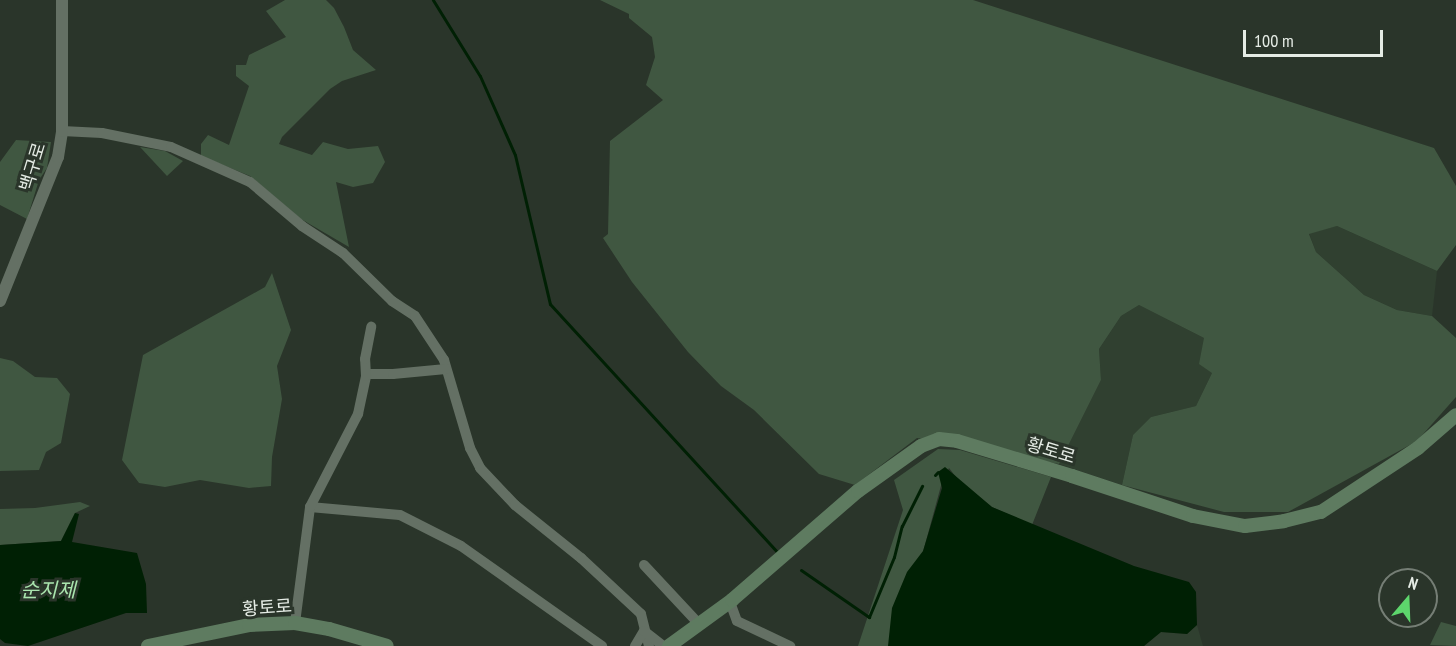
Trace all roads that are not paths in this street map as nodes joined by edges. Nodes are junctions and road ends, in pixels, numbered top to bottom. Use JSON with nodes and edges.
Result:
{"nodes":[{"id":1,"x":62,"y":0,"type":"edge"},
{"id":2,"x":62,"y":131,"type":"junction"},
{"id":3,"x":0,"y":301,"type":"edge"},
{"id":4,"x":371,"y":327,"type":"dead end"},
{"id":5,"x":446,"y":369,"type":"junction"},
{"id":6,"x":366,"y":374,"type":"junction"},
{"id":7,"x":1456,"y":415,"type":"edge"},
{"id":8,"x":310,"y":507,"type":"junction"},
{"id":9,"x":644,"y":565,"type":"dead end"},
{"id":10,"x":730,"y":602,"type":"junction"},
{"id":11,"x":295,"y":622,"type":"junction"},
{"id":12,"x":699,"y":624,"type":"junction"},
{"id":13,"x":644,"y":631,"type":"junction"},
{"id":14,"x":148,"y":646,"type":"edge"},
{"id":15,"x":387,"y":646,"type":"edge"},
{"id":16,"x":602,"y":646,"type":"edge"},
{"id":17,"x":635,"y":646,"type":"edge"},
{"id":18,"x":649,"y":646,"type":"edge"},
{"id":19,"x":663,"y":646,"type":"edge"},
{"id":20,"x":669,"y":646,"type":"edge"},
{"id":21,"x":790,"y":646,"type":"edge"}],
"edges":[{"from":1,"to":2,"type":"street","name":"백구로"},
{"from":2,"to":3,"type":"street","name":"백구로"},
{"from":2,"to":5,"type":"street"},
{"from":4,"to":6,"type":"street"},
{"from":5,"to":6,"type":"street"},
{"from":5,"to":13,"type":"street"},
{"from":6,"to":8,"type":"street"},
{"from":7,"to":10,"type":"main road","name":"황토로"},
{"from":8,"to":11,"type":"street"},
{"from":8,"to":16,"type":"street"},
{"from":9,"to":12,"type":"street"},
{"from":10,"to":12,"type":"main road","name":"황토로"},
{"from":10,"to":21,"type":"street"},
{"from":11,"to":14,"type":"main road","name":"황토로"},
{"from":11,"to":15,"type":"main road","name":"황토로"},
{"from":12,"to":20,"type":"main road","name":"황토로"},
{"from":13,"to":17,"type":"street"},
{"from":13,"to":18,"type":"street"},
{"from":13,"to":19,"type":"street"}]}
